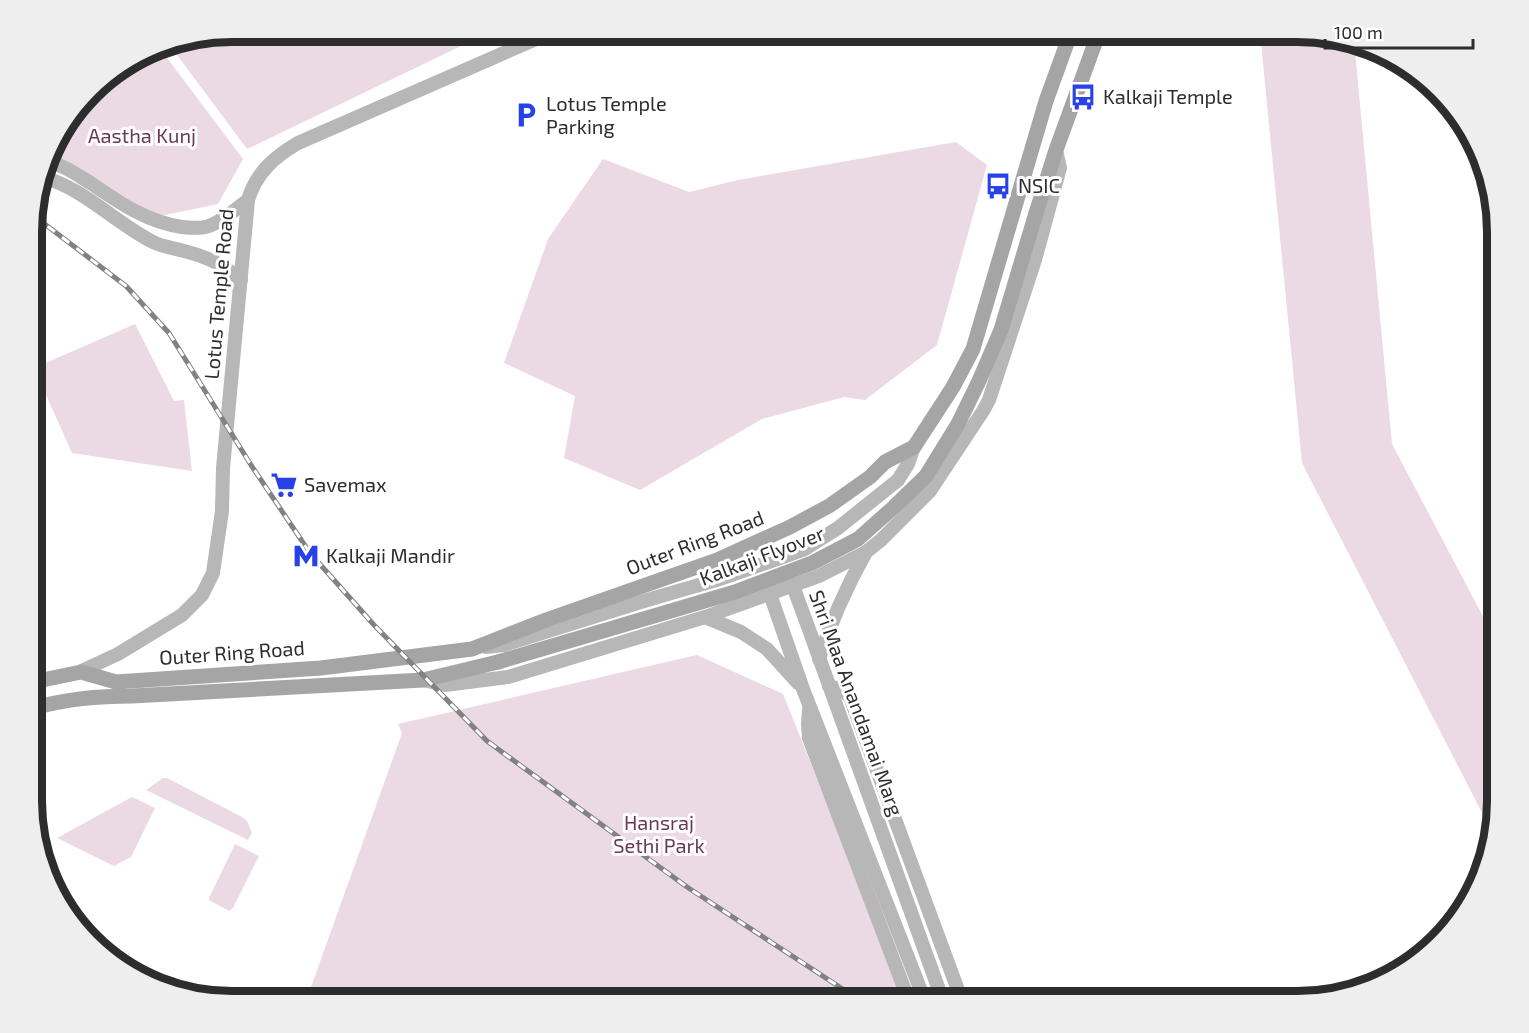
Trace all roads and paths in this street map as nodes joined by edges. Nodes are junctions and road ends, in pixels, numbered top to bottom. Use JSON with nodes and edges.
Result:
{"nodes":[{"id":1,"x":529,"y":42,"type":"edge"},
{"id":2,"x":1067,"y":42,"type":"edge"},
{"id":3,"x":1096,"y":42,"type":"edge"},
{"id":4,"x":1056,"y":150,"type":"junction"},
{"id":5,"x":55,"y":163,"type":"edge"},
{"id":6,"x":50,"y":180,"type":"edge"},
{"id":7,"x":248,"y":200,"type":"junction"},
{"id":8,"x":241,"y":280,"type":"junction"},
{"id":9,"x":914,"y":447,"type":"junction"},
{"id":10,"x":858,"y":513,"type":"junction"},
{"id":11,"x":881,"y":540,"type":"junction"},
{"id":12,"x":866,"y":552,"type":"junction"},
{"id":13,"x":773,"y":560,"type":"junction"},
{"id":14,"x":793,"y":586,"type":"junction"},
{"id":15,"x":770,"y":594,"type":"junction"},
{"id":16,"x":644,"y":601,"type":"junction"},
{"id":17,"x":705,"y":617,"type":"junction"},
{"id":18,"x":645,"y":635,"type":"junction"},
{"id":19,"x":472,"y":649,"type":"junction"},
{"id":20,"x":819,"y":659,"type":"junction"},
{"id":21,"x":77,"y":673,"type":"junction"},
{"id":22,"x":42,"y":680,"type":"edge"},
{"id":23,"x":423,"y":680,"type":"junction"},
{"id":24,"x":829,"y":686,"type":"junction"},
{"id":25,"x":803,"y":689,"type":"junction"},
{"id":26,"x":809,"y":704,"type":"junction"},
{"id":27,"x":42,"y":706,"type":"edge"},
{"id":28,"x":905,"y":991,"type":"edge"},
{"id":29,"x":921,"y":991,"type":"edge"},
{"id":30,"x":939,"y":991,"type":"edge"},
{"id":31,"x":958,"y":991,"type":"edge"}],
"edges":[{"from":1,"to":7,"type":"main road","name":"Lotus Temple Road"},
{"from":2,"to":9,"type":"main road","name":"Outer Ring Road"},
{"from":3,"to":4,"type":"main road"},
{"from":4,"to":11,"type":"main road"},
{"from":4,"to":23,"type":"main road","name":"Kalkaji Flyover","bridge":true},
{"from":5,"to":7,"type":"main road"},
{"from":6,"to":8,"type":"main road"},
{"from":7,"to":8,"type":"main road","name":"Lotus Temple Road"},
{"from":8,"to":21,"type":"main road","name":"Lotus Temple Road"},
{"from":9,"to":10,"type":"main road"},
{"from":9,"to":19,"type":"main road","name":"Outer Ring Road"},
{"from":10,"to":11,"type":"main road"},
{"from":10,"to":13,"type":"main road"},
{"from":11,"to":12,"type":"main road"},
{"from":12,"to":14,"type":"main road"},
{"from":12,"to":20,"type":"main road"},
{"from":13,"to":14,"type":"main road","name":"Shri Maa Anandamai Marg"},
{"from":13,"to":15,"type":"main road","name":"Shri Maa Anandamai Marg"},
{"from":13,"to":16,"type":"main road"},
{"from":14,"to":15,"type":"main road"},
{"from":14,"to":20,"type":"main road","name":"Shri Maa Anandamai Marg"},
{"from":15,"to":17,"type":"main road"},
{"from":15,"to":25,"type":"main road","name":"Shri Maa Anandamai Marg"},
{"from":16,"to":18,"type":"main road"},
{"from":16,"to":19,"type":"main road"},
{"from":17,"to":18,"type":"main road"},
{"from":17,"to":25,"type":"main road"},
{"from":18,"to":23,"type":"main road"},
{"from":19,"to":21,"type":"main road","name":"Outer Ring Road"},
{"from":20,"to":24,"type":"main road","name":"Shri Maa Anandamai Marg"},
{"from":21,"to":22,"type":"main road","name":"Outer Ring Road"},
{"from":23,"to":27,"type":"main road","name":"Outer Ring Road"},
{"from":24,"to":30,"type":"main road","name":"Shri Maa Anandamai Marg"},
{"from":24,"to":31,"type":"main road"},
{"from":25,"to":26,"type":"main road","name":"Shri Maa Anandamai Marg"},
{"from":26,"to":28,"type":"main road"},
{"from":26,"to":29,"type":"main road","name":"Shri Maa Anandamai Marg"}]}
